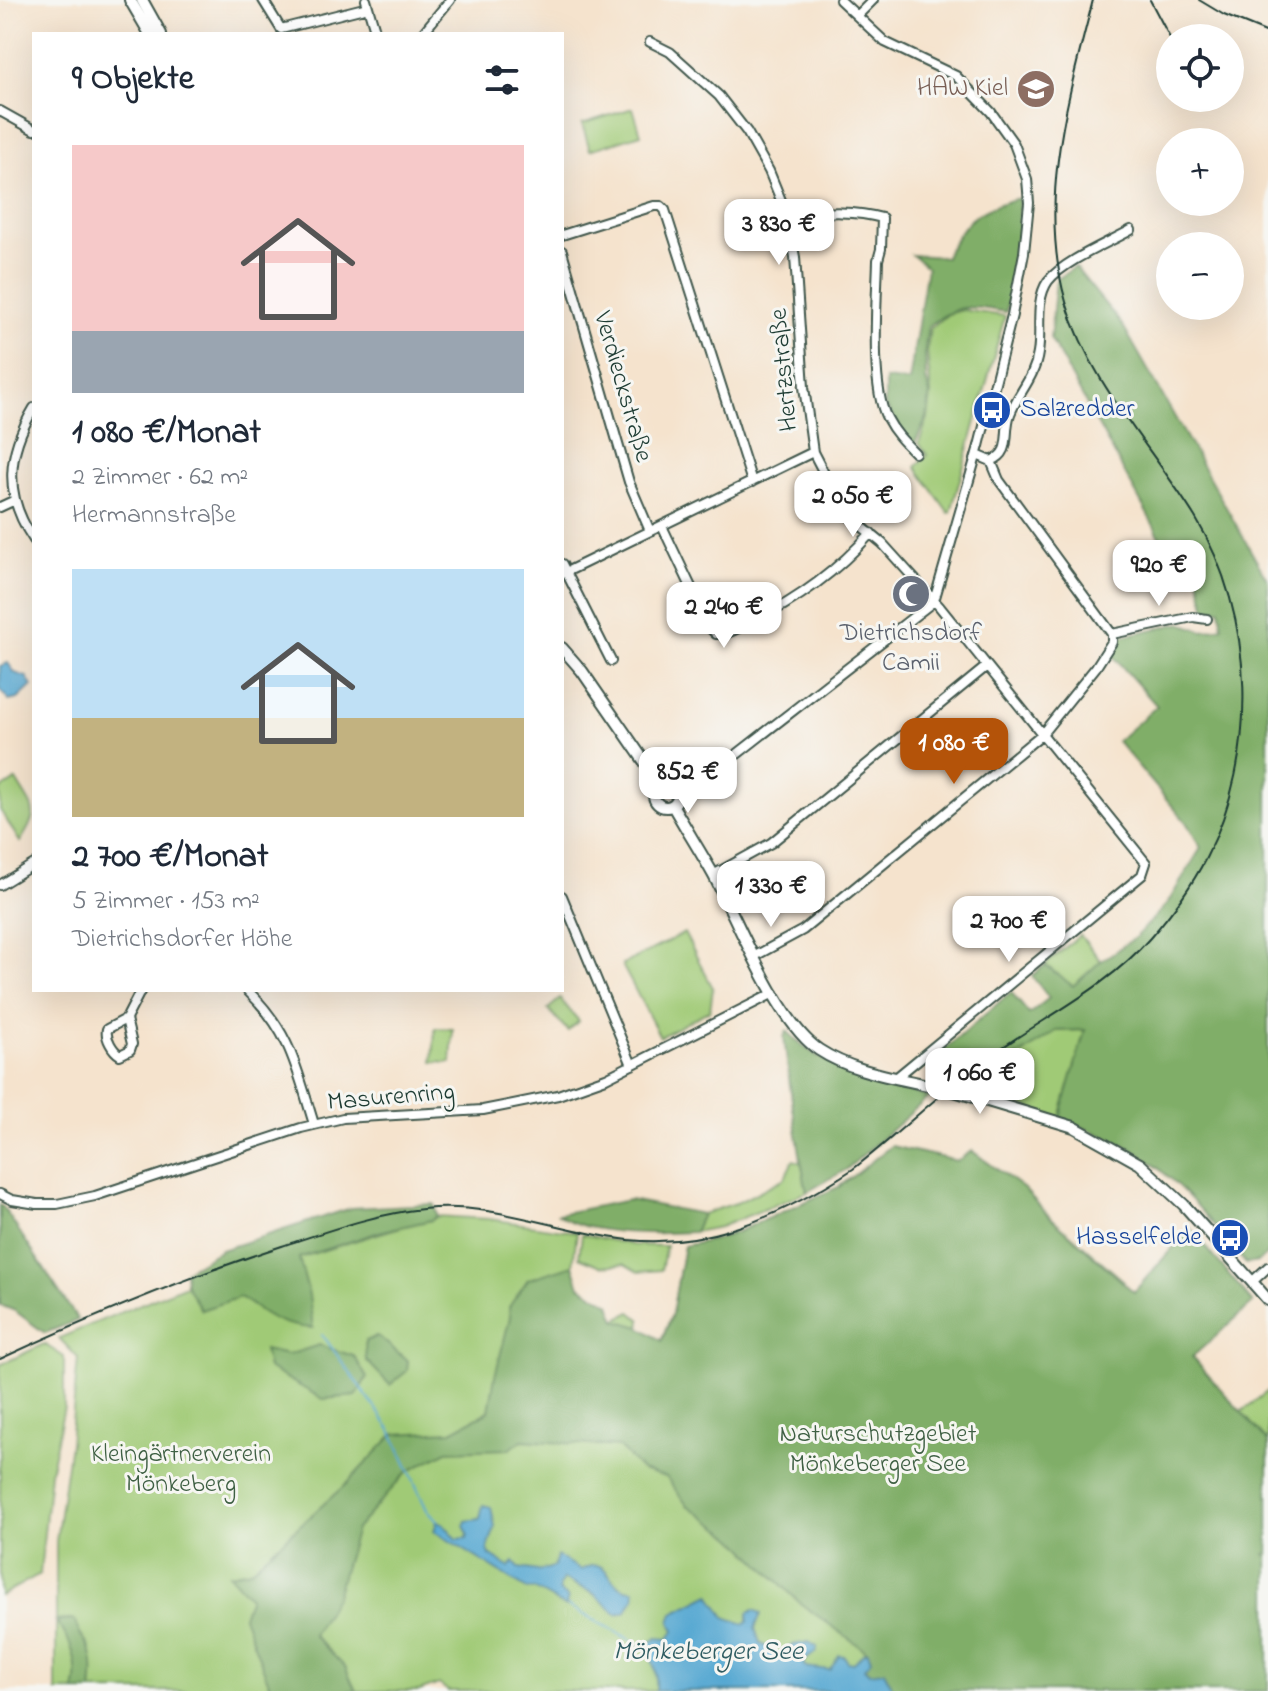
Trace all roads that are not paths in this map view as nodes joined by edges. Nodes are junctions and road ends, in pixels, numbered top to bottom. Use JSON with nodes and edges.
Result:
{"nodes":[{"id":1,"x":130,"y":0,"type":"edge"},
{"id":2,"x":142,"y":0,"type":"edge"},
{"id":3,"x":263,"y":0,"type":"edge"},
{"id":4,"x":450,"y":0,"type":"edge"},
{"id":5,"x":840,"y":0,"type":"edge"},
{"id":6,"x":873,"y":0,"type":"edge"},
{"id":7,"x":367,"y":3,"type":"edge"},
{"id":8,"x":857,"y":16,"type":"junction"},
{"id":9,"x":149,"y":32,"type":"edge"},
{"id":10,"x":160,"y":32,"type":"edge"},
{"id":11,"x":375,"y":32,"type":"edge"},
{"id":12,"x":424,"y":32,"type":"edge"},
{"id":13,"x":650,"y":42,"type":"dead end"},
{"id":14,"x":0,"y":111,"type":"edge"},
{"id":15,"x":32,"y":129,"type":"edge"},
{"id":16,"x":787,"y":215,"type":"junction"},
{"id":17,"x":1131,"y":230,"type":"dead end"},
{"id":18,"x":564,"y":234,"type":"edge"},
{"id":19,"x":564,"y":258,"type":"edge"},
{"id":20,"x":32,"y":411,"type":"edge"},
{"id":21,"x":813,"y":452,"type":"junction"},
{"id":22,"x":915,"y":453,"type":"dead end"},
{"id":23,"x":977,"y":455,"type":"junction"},
{"id":24,"x":991,"y":461,"type":"junction"},
{"id":25,"x":752,"y":482,"type":"junction"},
{"id":26,"x":15,"y":500,"type":"junction"},
{"id":27,"x":0,"y":507,"type":"edge"},
{"id":28,"x":662,"y":526,"type":"junction"},
{"id":29,"x":650,"y":531,"type":"junction"},
{"id":30,"x":871,"y":533,"type":"junction"},
{"id":31,"x":32,"y":537,"type":"edge"},
{"id":32,"x":564,"y":570,"type":"edge"},
{"id":33,"x":564,"y":572,"type":"edge"},
{"id":34,"x":934,"y":601,"type":"junction"},
{"id":35,"x":1207,"y":619,"type":"dead end"},
{"id":36,"x":1112,"y":634,"type":"junction"},
{"id":37,"x":564,"y":650,"type":"edge"},
{"id":38,"x":611,"y":661,"type":"dead end"},
{"id":39,"x":987,"y":666,"type":"junction"},
{"id":40,"x":1042,"y":734,"type":"junction"},
{"id":41,"x":660,"y":784,"type":"junction"},
{"id":42,"x":678,"y":790,"type":"junction"},
{"id":43,"x":673,"y":806,"type":"junction"},
{"id":44,"x":32,"y":865,"type":"edge"},
{"id":45,"x":713,"y":875,"type":"junction"},
{"id":46,"x":0,"y":885,"type":"edge"},
{"id":47,"x":564,"y":901,"type":"edge"},
{"id":48,"x":755,"y":956,"type":"junction"},
{"id":49,"x":140,"y":992,"type":"edge"},
{"id":50,"x":249,"y":992,"type":"edge"},
{"id":51,"x":774,"y":993,"type":"junction"},
{"id":52,"x":126,"y":1019,"type":"dead end"},
{"id":53,"x":632,"y":1065,"type":"junction"},
{"id":54,"x":897,"y":1077,"type":"junction"},
{"id":55,"x":314,"y":1124,"type":"junction"},
{"id":56,"x":0,"y":1194,"type":"edge"},
{"id":57,"x":1268,"y":1267,"type":"edge"},
{"id":58,"x":1253,"y":1281,"type":"junction"},
{"id":59,"x":1268,"y":1300,"type":"edge"}],
"edges":[{"from":1,"to":9,"type":"street"},
{"from":2,"to":10,"type":"street"},
{"from":3,"to":7,"type":"street"},
{"from":4,"to":12,"type":"street"},
{"from":5,"to":8,"type":"street"},
{"from":6,"to":8,"type":"street"},
{"from":7,"to":11,"type":"street"},
{"from":8,"to":23,"type":"street"},
{"from":13,"to":16,"type":"street","name":"Hertzstraße"},
{"from":14,"to":15,"type":"street"},
{"from":16,"to":21,"type":"street","name":"Hertzstraße"},
{"from":16,"to":22,"type":"street"},
{"from":17,"to":24,"type":"street"},
{"from":18,"to":25,"type":"street"},
{"from":19,"to":29,"type":"street","name":"Verdieckstraße"},
{"from":20,"to":26,"type":"street"},
{"from":21,"to":25,"type":"street"},
{"from":21,"to":30,"type":"street","name":"Hertzstraße"},
{"from":23,"to":24,"type":"street"},
{"from":23,"to":34,"type":"street"},
{"from":24,"to":36,"type":"street"},
{"from":25,"to":28,"type":"street"},
{"from":26,"to":27,"type":"street"},
{"from":26,"to":31,"type":"street"},
{"from":28,"to":29,"type":"street"},
{"from":28,"to":30,"type":"street"},
{"from":29,"to":32,"type":"street"},
{"from":30,"to":34,"type":"street","name":"Hertzstraße"},
{"from":33,"to":38,"type":"street"},
{"from":34,"to":39,"type":"street","name":"Hertzstraße"},
{"from":34,"to":42,"type":"street"},
{"from":35,"to":36,"type":"street"},
{"from":36,"to":40,"type":"street"},
{"from":37,"to":41,"type":"street"},
{"from":39,"to":40,"type":"street","name":"Hertzstraße"},
{"from":39,"to":45,"type":"street"},
{"from":40,"to":48,"type":"street"},
{"from":40,"to":54,"type":"street","name":"Hertzstraße"},
{"from":41,"to":42,"type":"street"},
{"from":41,"to":43,"type":"street"},
{"from":42,"to":43,"type":"street"},
{"from":43,"to":45,"type":"street"},
{"from":44,"to":46,"type":"street"},
{"from":45,"to":48,"type":"street"},
{"from":47,"to":53,"type":"street"},
{"from":48,"to":51,"type":"street"},
{"from":49,"to":52,"type":"street"},
{"from":50,"to":55,"type":"street"},
{"from":51,"to":53,"type":"street","name":"Masurenring"},
{"from":51,"to":54,"type":"street"},
{"from":53,"to":55,"type":"street","name":"Masurenring"},
{"from":54,"to":58,"type":"street","bridge":true},
{"from":55,"to":56,"type":"street","name":"Masurenring"},
{"from":57,"to":58,"type":"street"},
{"from":58,"to":59,"type":"street"}]}
